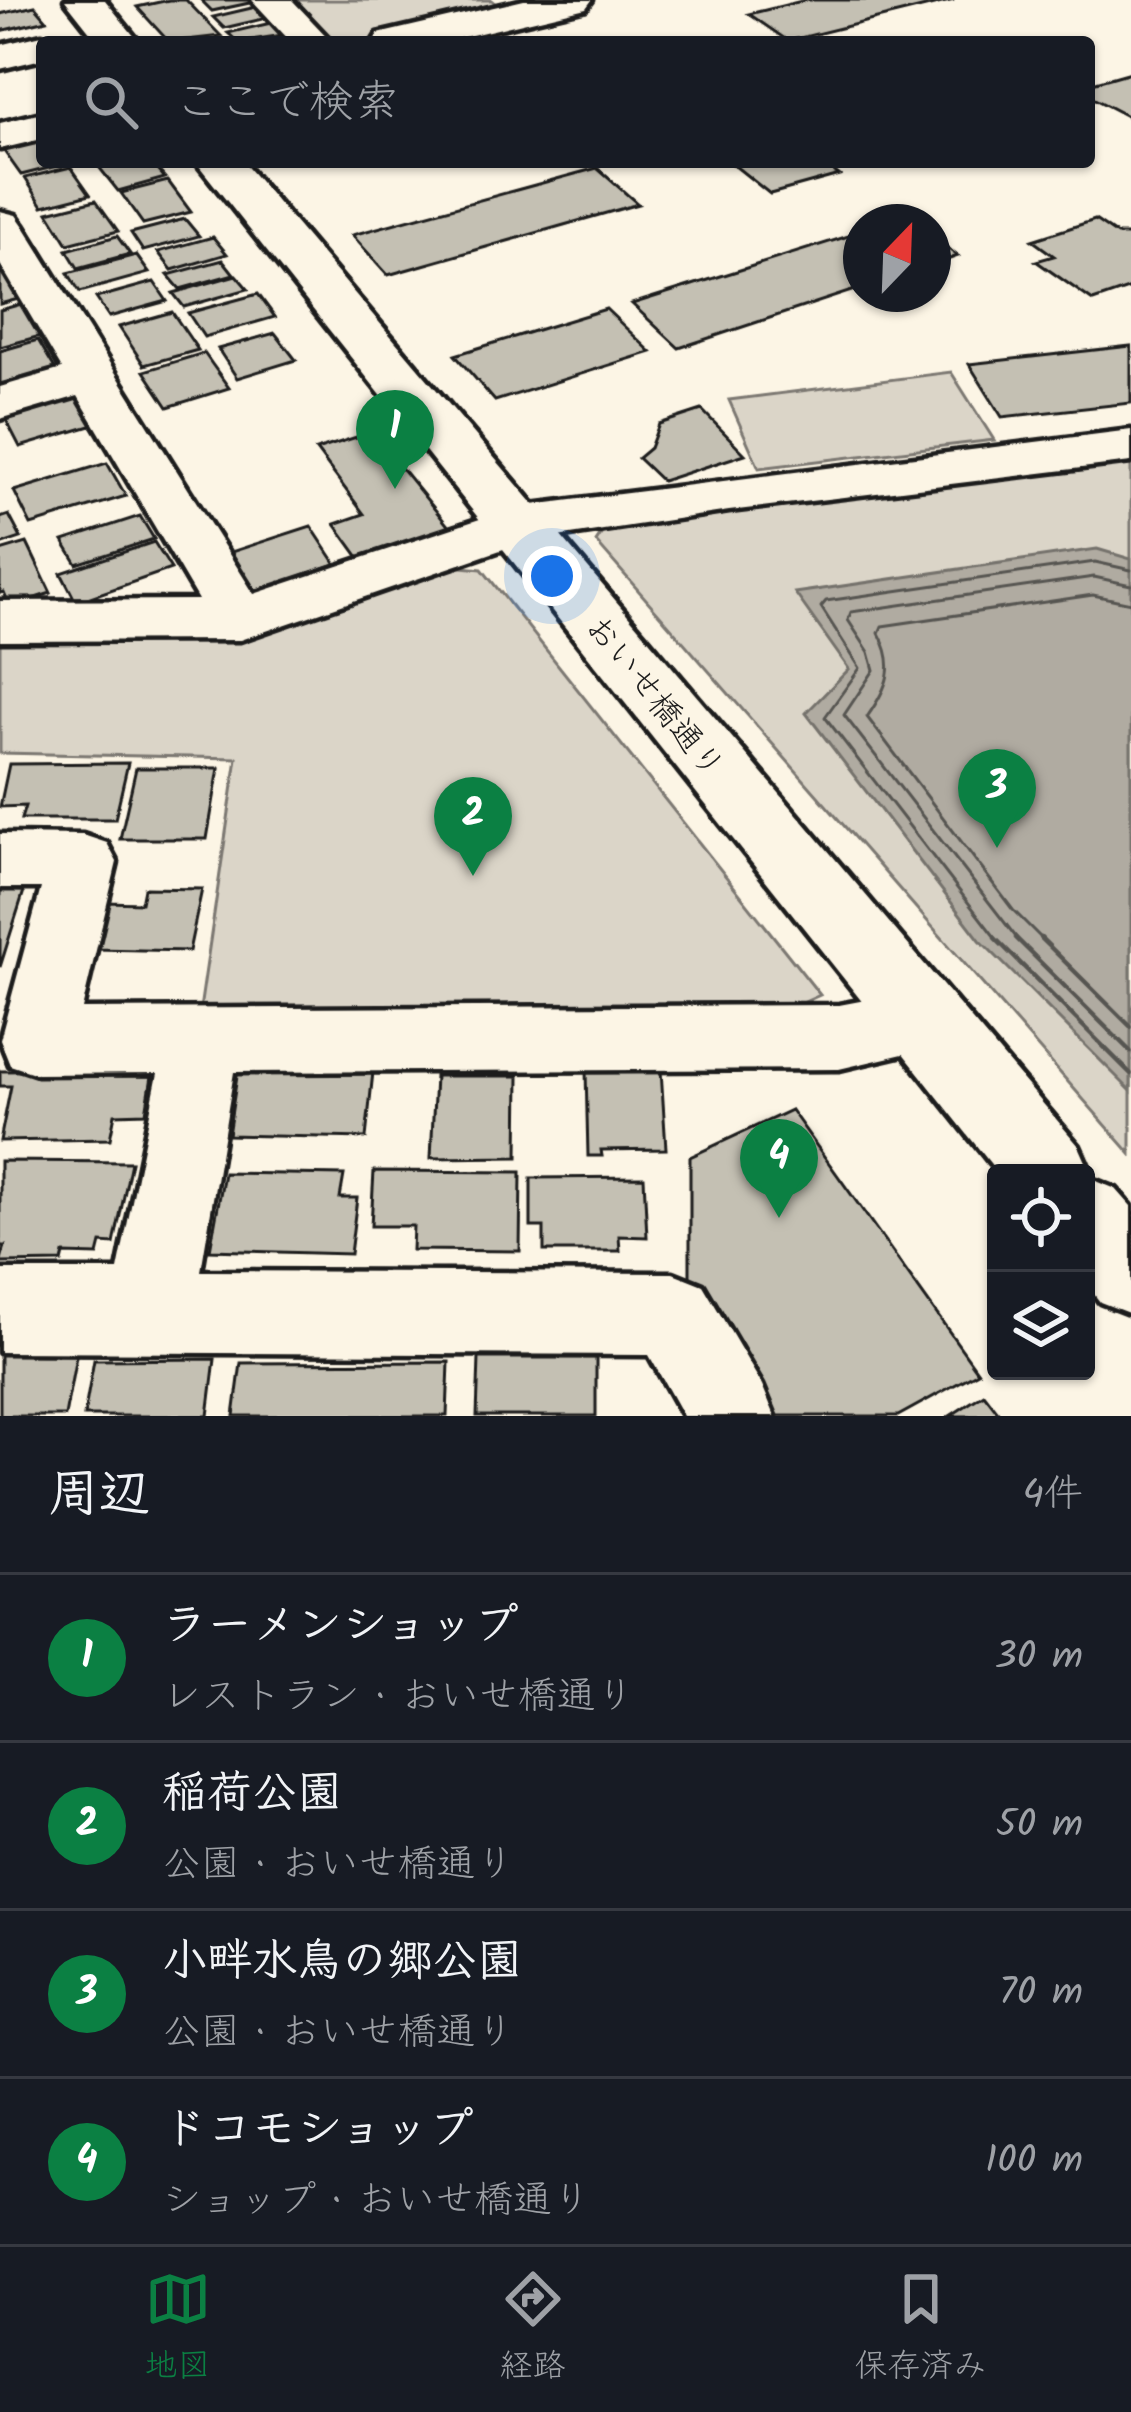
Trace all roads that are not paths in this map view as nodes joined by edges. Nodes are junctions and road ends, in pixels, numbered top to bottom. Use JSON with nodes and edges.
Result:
{"nodes":[{"id":1,"x":271,"y":0,"type":"edge"},
{"id":2,"x":573,"y":0,"type":"edge"},
{"id":3,"x":517,"y":6,"type":"edge"},
{"id":4,"x":307,"y":36,"type":"edge"},
{"id":5,"x":413,"y":36,"type":"edge"},
{"id":6,"x":36,"y":48,"type":"edge"},
{"id":7,"x":0,"y":56,"type":"edge"},
{"id":8,"x":36,"y":127,"type":"edge"},
{"id":9,"x":0,"y":136,"type":"edge"},
{"id":10,"x":224,"y":168,"type":"edge"},
{"id":11,"x":0,"y":226,"type":"edge"},
{"id":12,"x":90,"y":377,"type":"junction"},
{"id":13,"x":0,"y":403,"type":"edge"},
{"id":14,"x":1131,"y":446,"type":"edge"},
{"id":15,"x":516,"y":525,"type":"junction"},
{"id":16,"x":239,"y":620,"type":"junction"},
{"id":17,"x":0,"y":621,"type":"edge"},
{"id":18,"x":0,"y":861,"type":"edge"},
{"id":19,"x":924,"y":1021,"type":"junction"},
{"id":20,"x":202,"y":1040,"type":"junction"},
{"id":21,"x":1042,"y":1164,"type":"edge"},
{"id":22,"x":1095,"y":1228,"type":"edge"},
{"id":23,"x":1131,"y":1272,"type":"edge"},
{"id":24,"x":0,"y":1311,"type":"edge"},
{"id":25,"x":152,"y":1312,"type":"junction"},
{"id":26,"x":731,"y":1416,"type":"edge"}],
"edges":[{"from":1,"to":4,"type":"street"},
{"from":2,"to":3,"type":"street"},
{"from":3,"to":5,"type":"street"},
{"from":6,"to":7,"type":"street"},
{"from":8,"to":9,"type":"street"},
{"from":10,"to":15,"type":"street","name":"おいせ橋通り"},
{"from":11,"to":12,"type":"street"},
{"from":12,"to":13,"type":"street"},
{"from":12,"to":16,"type":"street"},
{"from":14,"to":15,"type":"street"},
{"from":15,"to":16,"type":"street"},
{"from":15,"to":19,"type":"street","name":"おいせ橋通り"},
{"from":16,"to":17,"type":"street"},
{"from":18,"to":20,"type":"street"},
{"from":19,"to":20,"type":"street"},
{"from":19,"to":21,"type":"street","name":"おいせ橋通り"},
{"from":20,"to":25,"type":"street"},
{"from":22,"to":23,"type":"street"},
{"from":24,"to":25,"type":"street"},
{"from":25,"to":26,"type":"street"}]}
